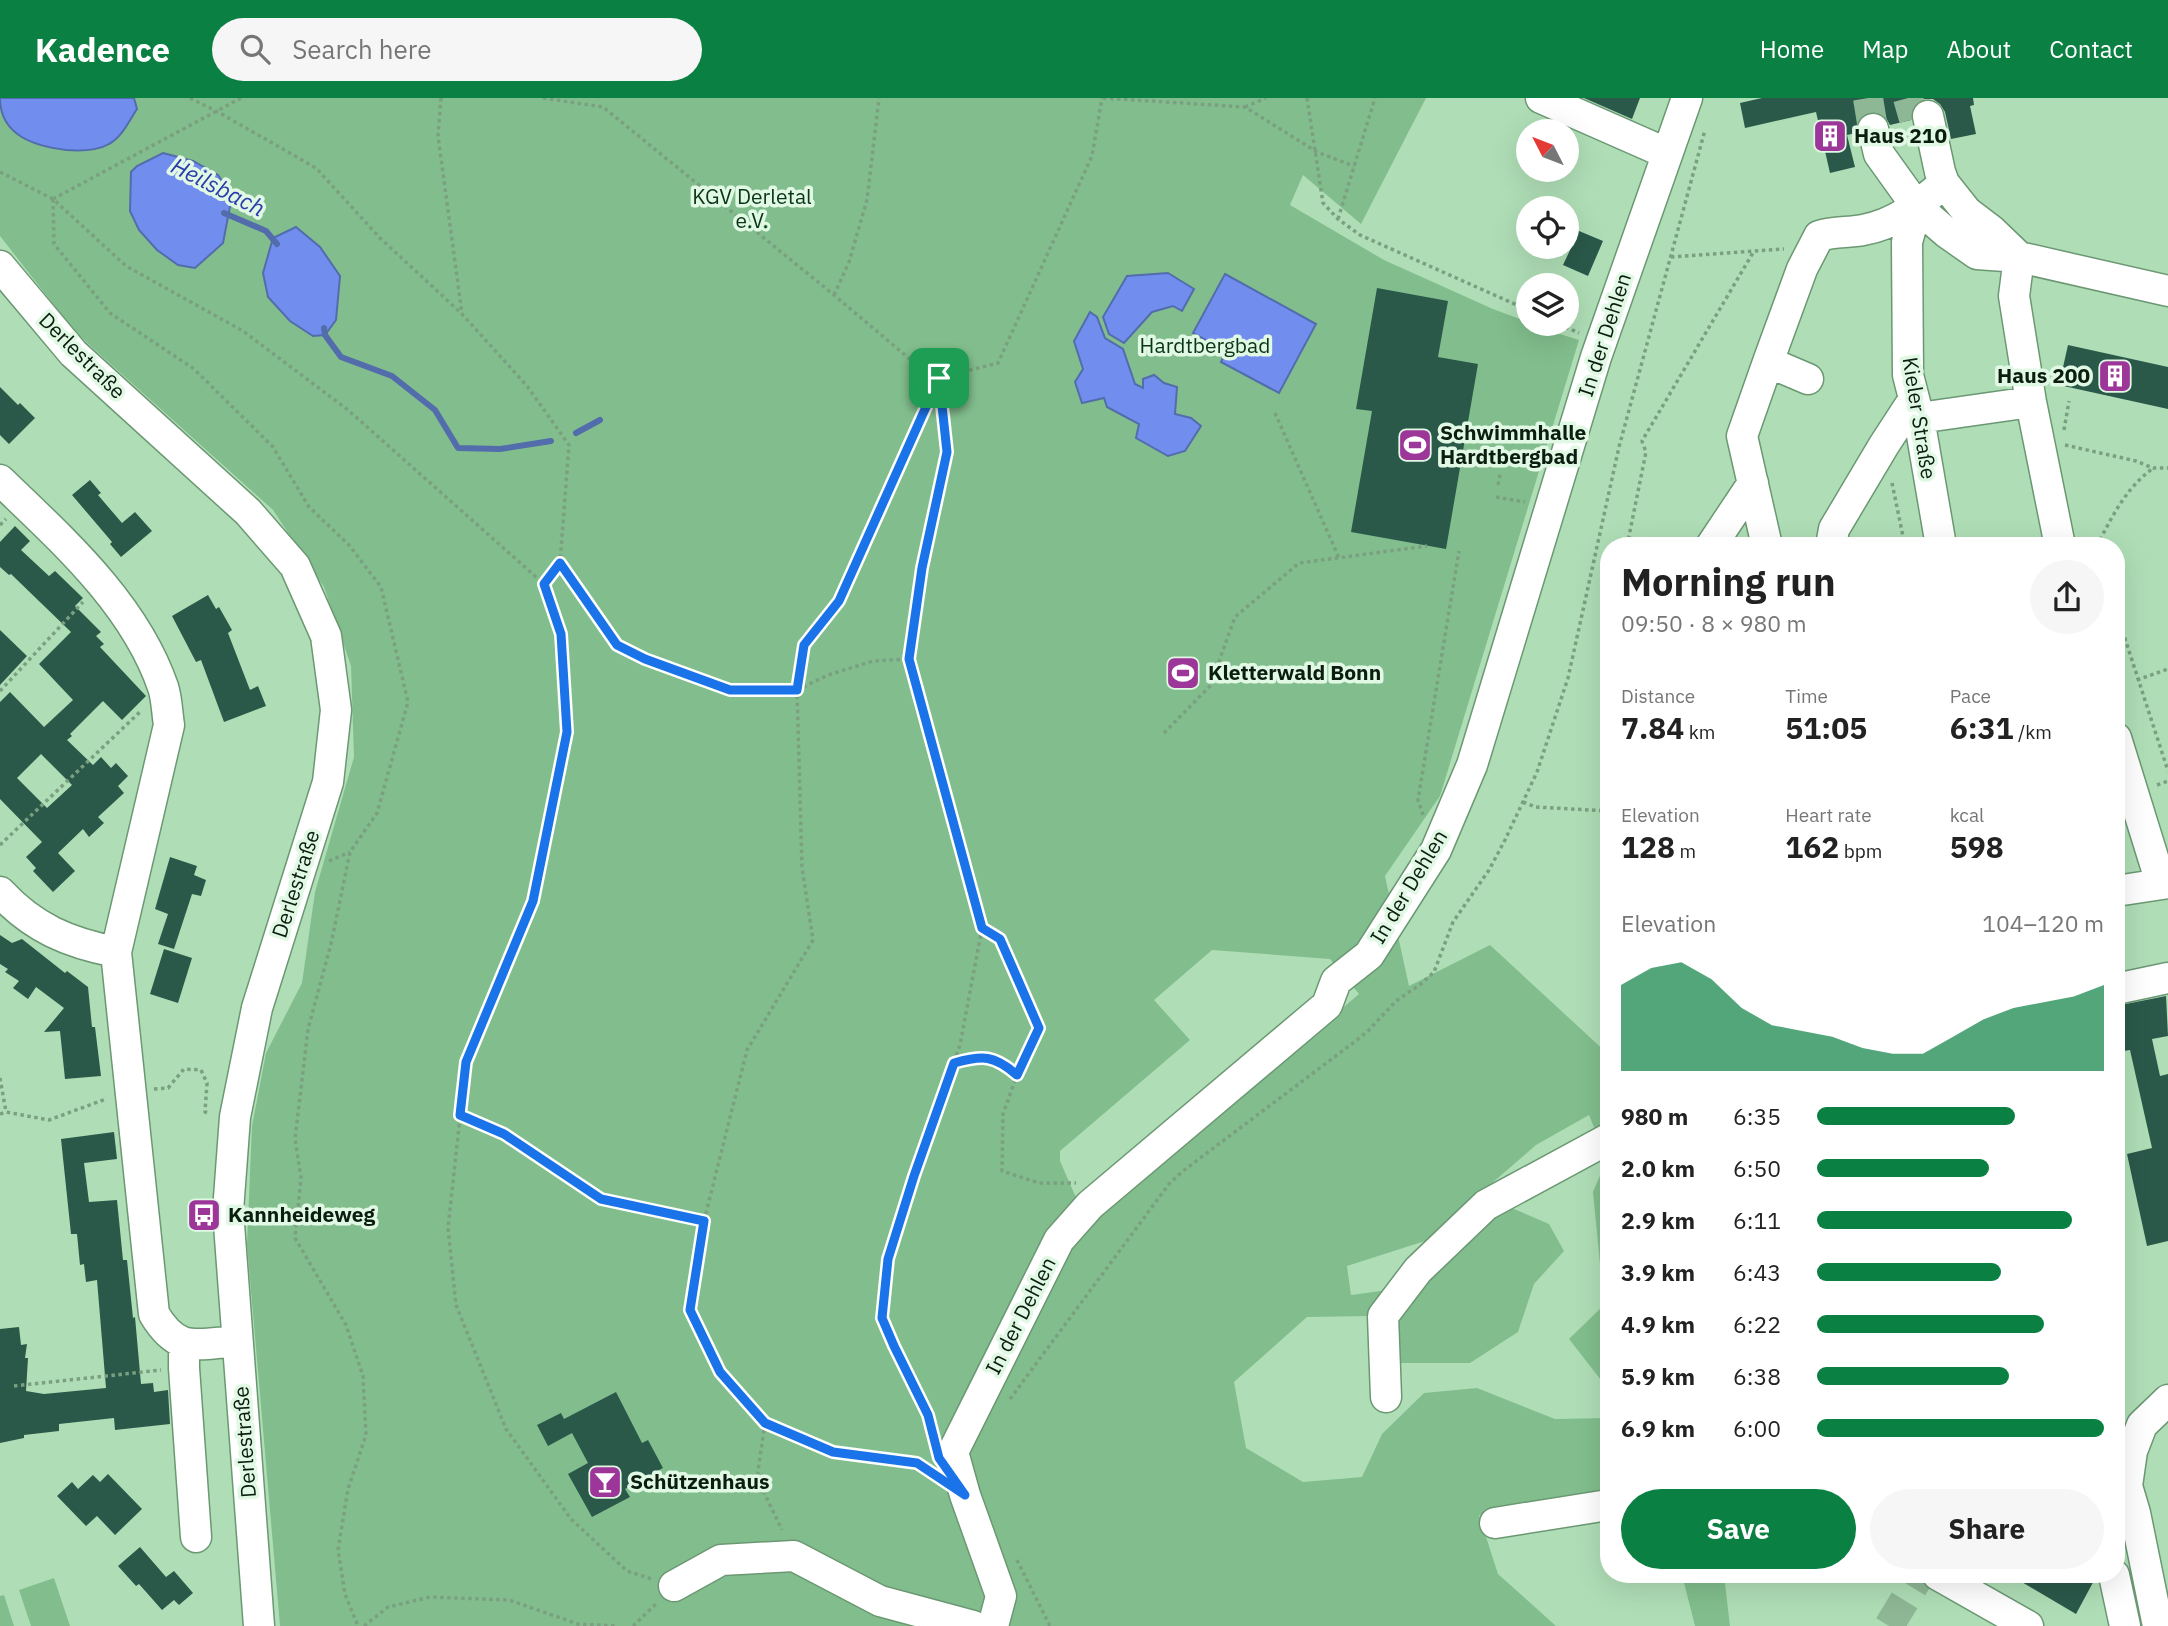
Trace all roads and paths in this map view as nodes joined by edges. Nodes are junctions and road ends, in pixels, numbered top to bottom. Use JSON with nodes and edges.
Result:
{"nodes":[{"id":1,"x":190,"y":98,"type":"edge"},
{"id":2,"x":241,"y":98,"type":"edge"},
{"id":3,"x":440,"y":98,"type":"edge"},
{"id":4,"x":543,"y":98,"type":"edge"},
{"id":5,"x":879,"y":98,"type":"edge"},
{"id":6,"x":1101,"y":98,"type":"edge"},
{"id":7,"x":1266,"y":98,"type":"edge"},
{"id":8,"x":1307,"y":98,"type":"edge"},
{"id":9,"x":1375,"y":98,"type":"edge"},
{"id":10,"x":1541,"y":98,"type":"edge"},
{"id":11,"x":1687,"y":98,"type":"edge"},
{"id":12,"x":1245,"y":107,"type":"junction"},
{"id":13,"x":218,"y":112,"type":"junction"},
{"id":14,"x":1317,"y":152,"type":"junction"},
{"id":15,"x":1666,"y":153,"type":"junction"},
{"id":16,"x":1354,"y":166,"type":"junction"},
{"id":17,"x":0,"y":172,"type":"edge"},
{"id":18,"x":1942,"y":178,"type":"junction"},
{"id":19,"x":1909,"y":198,"type":"junction"},
{"id":20,"x":53,"y":199,"type":"junction"},
{"id":21,"x":1338,"y":219,"type":"junction"},
{"id":22,"x":1755,"y":251,"type":"junction"},
{"id":23,"x":1809,"y":254,"type":"junction"},
{"id":24,"x":1671,"y":257,"type":"dead end"},
{"id":25,"x":2019,"y":257,"type":"junction"},
{"id":26,"x":0,"y":266,"type":"edge"},
{"id":27,"x":2168,"y":291,"type":"edge"},
{"id":28,"x":834,"y":295,"type":"junction"},
{"id":29,"x":1516,"y":305,"type":"edge"},
{"id":30,"x":462,"y":314,"type":"junction"},
{"id":31,"x":1768,"y":362,"type":"junction"},
{"id":32,"x":939,"y":378,"type":"junction"},
{"id":33,"x":1808,"y":379,"type":"dead end"},
{"id":34,"x":2031,"y":402,"type":"junction"},
{"id":35,"x":1916,"y":409,"type":"junction"},
{"id":36,"x":1275,"y":413,"type":"dead end"},
{"id":37,"x":2040,"y":444,"type":"junction"},
{"id":38,"x":2153,"y":468,"type":"junction"},
{"id":39,"x":2168,"y":468,"type":"edge"},
{"id":40,"x":1500,"y":474,"type":"dead end"},
{"id":41,"x":0,"y":480,"type":"edge"},
{"id":42,"x":1892,"y":483,"type":"dead end"},
{"id":43,"x":1753,"y":484,"type":"junction"},
{"id":44,"x":1498,"y":485,"type":"dead end"},
{"id":45,"x":1629,"y":537,"type":"edge"},
{"id":46,"x":1719,"y":537,"type":"edge"},
{"id":47,"x":1765,"y":537,"type":"edge"},
{"id":48,"x":1833,"y":537,"type":"edge"},
{"id":49,"x":1903,"y":537,"type":"edge"},
{"id":50,"x":1939,"y":537,"type":"edge"},
{"id":51,"x":2058,"y":537,"type":"edge"},
{"id":52,"x":2101,"y":537,"type":"edge"},
{"id":53,"x":1427,"y":545,"type":"dead end"},
{"id":54,"x":1459,"y":551,"type":"dead end"},
{"id":55,"x":1339,"y":558,"type":"junction"},
{"id":56,"x":560,"y":563,"type":"junction"},
{"id":57,"x":102,"y":583,"type":"junction"},
{"id":58,"x":544,"y":584,"type":"junction"},
{"id":59,"x":2125,"y":641,"type":"edge"},
{"id":60,"x":909,"y":659,"type":"junction"},
{"id":61,"x":2168,"y":669,"type":"edge"},
{"id":62,"x":2137,"y":680,"type":"junction"},
{"id":63,"x":164,"y":689,"type":"junction"},
{"id":64,"x":797,"y":690,"type":"junction"},
{"id":65,"x":0,"y":691,"type":"edge"},
{"id":66,"x":1164,"y":733,"type":"dead end"},
{"id":67,"x":2125,"y":765,"type":"edge"},
{"id":68,"x":2168,"y":771,"type":"edge"},
{"id":69,"x":1523,"y":803,"type":"dead end"},
{"id":70,"x":1600,"y":811,"type":"edge"},
{"id":71,"x":0,"y":845,"type":"edge"},
{"id":72,"x":1436,"y":850,"type":"junction"},
{"id":73,"x":2165,"y":883,"type":"edge"},
{"id":74,"x":2125,"y":890,"type":"edge"},
{"id":75,"x":0,"y":892,"type":"edge"},
{"id":76,"x":982,"y":928,"type":"junction"},
{"id":77,"x":116,"y":952,"type":"junction"},
{"id":78,"x":2168,"y":978,"type":"edge"},
{"id":79,"x":2125,"y":987,"type":"edge"},
{"id":80,"x":954,"y":1063,"type":"junction"},
{"id":81,"x":1017,"y":1075,"type":"junction"},
{"id":82,"x":0,"y":1077,"type":"edge"},
{"id":83,"x":130,"y":1089,"type":"junction"},
{"id":84,"x":6,"y":1112,"type":"junction"},
{"id":85,"x":0,"y":1114,"type":"edge"},
{"id":86,"x":460,"y":1115,"type":"junction"},
{"id":87,"x":235,"y":1117,"type":"junction"},
{"id":88,"x":1600,"y":1143,"type":"edge"},
{"id":89,"x":1076,"y":1183,"type":"dead end"},
{"id":90,"x":704,"y":1221,"type":"junction"},
{"id":91,"x":237,"y":1341,"type":"junction"},
{"id":92,"x":184,"y":1356,"type":"junction"},
{"id":93,"x":14,"y":1386,"type":"dead end"},
{"id":94,"x":1387,"y":1396,"type":"dead end"},
{"id":95,"x":2168,"y":1400,"type":"edge"},
{"id":96,"x":765,"y":1423,"type":"junction"},
{"id":97,"x":934,"y":1436,"type":"dead end"},
{"id":98,"x":2125,"y":1476,"type":"edge"},
{"id":99,"x":965,"y":1495,"type":"junction"},
{"id":100,"x":2125,"y":1498,"type":"edge"},
{"id":101,"x":1600,"y":1506,"type":"edge"},
{"id":102,"x":1495,"y":1523,"type":"dead end"},
{"id":103,"x":196,"y":1537,"type":"dead end"},
{"id":104,"x":794,"y":1556,"type":"junction"},
{"id":105,"x":1952,"y":1583,"type":"edge"},
{"id":106,"x":2116,"y":1583,"type":"edge"},
{"id":107,"x":674,"y":1586,"type":"junction"},
{"id":108,"x":259,"y":1626,"type":"edge"},
{"id":109,"x":364,"y":1626,"type":"edge"},
{"id":110,"x":616,"y":1626,"type":"edge"},
{"id":111,"x":633,"y":1626,"type":"edge"},
{"id":112,"x":973,"y":1626,"type":"edge"},
{"id":113,"x":993,"y":1626,"type":"edge"},
{"id":114,"x":2028,"y":1626,"type":"edge"},
{"id":115,"x":2125,"y":1626,"type":"edge"},
{"id":116,"x":2158,"y":1626,"type":"edge"}],
"edges":[{"from":1,"to":13,"type":"path"},
{"from":2,"to":13,"type":"path"},
{"from":3,"to":30,"type":"path"},
{"from":4,"to":28,"type":"path"},
{"from":5,"to":28,"type":"path"},
{"from":6,"to":12,"type":"path"},
{"from":6,"to":32,"type":"path"},
{"from":7,"to":12,"type":"path"},
{"from":8,"to":14,"type":"path"},
{"from":9,"to":16,"type":"path"},
{"from":10,"to":15,"type":"street"},
{"from":11,"to":15,"type":"street","name":"In der Dehlen"},
{"from":12,"to":14,"type":"path"},
{"from":13,"to":20,"type":"path"},
{"from":13,"to":30,"type":"path"},
{"from":14,"to":16,"type":"path"},
{"from":14,"to":21,"type":"path"},
{"from":15,"to":72,"type":"street","name":"In der Dehlen"},
{"from":16,"to":21,"type":"path"},
{"from":17,"to":20,"type":"path"},
{"from":18,"to":19,"type":"street"},
{"from":18,"to":19,"type":"street"},
{"from":18,"to":25,"type":"street"},
{"from":19,"to":23,"type":"street"},
{"from":19,"to":25,"type":"street"},
{"from":19,"to":35,"type":"street","name":"Kieler Straße"},
{"from":20,"to":58,"type":"path"},
{"from":21,"to":29,"type":"path"},
{"from":22,"to":23,"type":"path"},
{"from":22,"to":24,"type":"path"},
{"from":22,"to":45,"type":"path"},
{"from":23,"to":31,"type":"street"},
{"from":25,"to":27,"type":"street"},
{"from":25,"to":34,"type":"street"},
{"from":26,"to":87,"type":"street","name":"Derlestraße"},
{"from":28,"to":32,"type":"path"},
{"from":30,"to":56,"type":"path"},
{"from":31,"to":33,"type":"street"},
{"from":31,"to":43,"type":"street"},
{"from":32,"to":60,"type":"path"},
{"from":32,"to":64,"type":"path"},
{"from":34,"to":35,"type":"street"},
{"from":34,"to":37,"type":"street"},
{"from":35,"to":48,"type":"street"},
{"from":35,"to":50,"type":"street","name":"Kieler Straße"},
{"from":36,"to":55,"type":"path"},
{"from":37,"to":38,"type":"path"},
{"from":37,"to":51,"type":"street"},
{"from":38,"to":39,"type":"path"},
{"from":38,"to":52,"type":"path"},
{"from":40,"to":44,"type":"path"},
{"from":41,"to":57,"type":"street"},
{"from":42,"to":49,"type":"path"},
{"from":43,"to":46,"type":"street"},
{"from":43,"to":47,"type":"street"},
{"from":53,"to":55,"type":"path"},
{"from":54,"to":72,"type":"path"},
{"from":55,"to":66,"type":"path"},
{"from":56,"to":58,"type":"path"},
{"from":56,"to":64,"type":"path"},
{"from":57,"to":63,"type":"street"},
{"from":57,"to":65,"type":"path"},
{"from":58,"to":86,"type":"path"},
{"from":59,"to":62,"type":"path"},
{"from":60,"to":64,"type":"path"},
{"from":60,"to":76,"type":"path"},
{"from":61,"to":62,"type":"path"},
{"from":62,"to":68,"type":"path"},
{"from":63,"to":71,"type":"path"},
{"from":63,"to":77,"type":"street"},
{"from":64,"to":90,"type":"path"},
{"from":67,"to":73,"type":"street"},
{"from":69,"to":70,"type":"path"},
{"from":72,"to":99,"type":"street","name":"In der Dehlen"},
{"from":73,"to":74,"type":"street"},
{"from":75,"to":77,"type":"street"},
{"from":76,"to":80,"type":"path"},
{"from":76,"to":81,"type":"path"},
{"from":77,"to":83,"type":"street"},
{"from":78,"to":79,"type":"street"},
{"from":80,"to":81,"type":"path"},
{"from":80,"to":97,"type":"path"},
{"from":81,"to":89,"type":"path"},
{"from":82,"to":84,"type":"path"},
{"from":83,"to":84,"type":"path"},
{"from":83,"to":87,"type":"path"},
{"from":83,"to":92,"type":"street"},
{"from":84,"to":85,"type":"path"},
{"from":86,"to":90,"type":"path"},
{"from":86,"to":107,"type":"path"},
{"from":87,"to":91,"type":"street","name":"Derlestraße"},
{"from":88,"to":94,"type":"street"},
{"from":90,"to":96,"type":"path"},
{"from":91,"to":92,"type":"street"},
{"from":91,"to":108,"type":"street","name":"Derlestraße"},
{"from":92,"to":93,"type":"path"},
{"from":92,"to":103,"type":"street"},
{"from":95,"to":98,"type":"street"},
{"from":96,"to":99,"type":"path"},
{"from":96,"to":104,"type":"path"},
{"from":99,"to":113,"type":"street","name":"In der Dehlen"},
{"from":100,"to":116,"type":"street"},
{"from":101,"to":102,"type":"street"},
{"from":104,"to":107,"type":"street"},
{"from":104,"to":112,"type":"street"},
{"from":105,"to":114,"type":"street"},
{"from":106,"to":115,"type":"street"},
{"from":107,"to":111,"type":"path"},
{"from":109,"to":110,"type":"path"}]}
